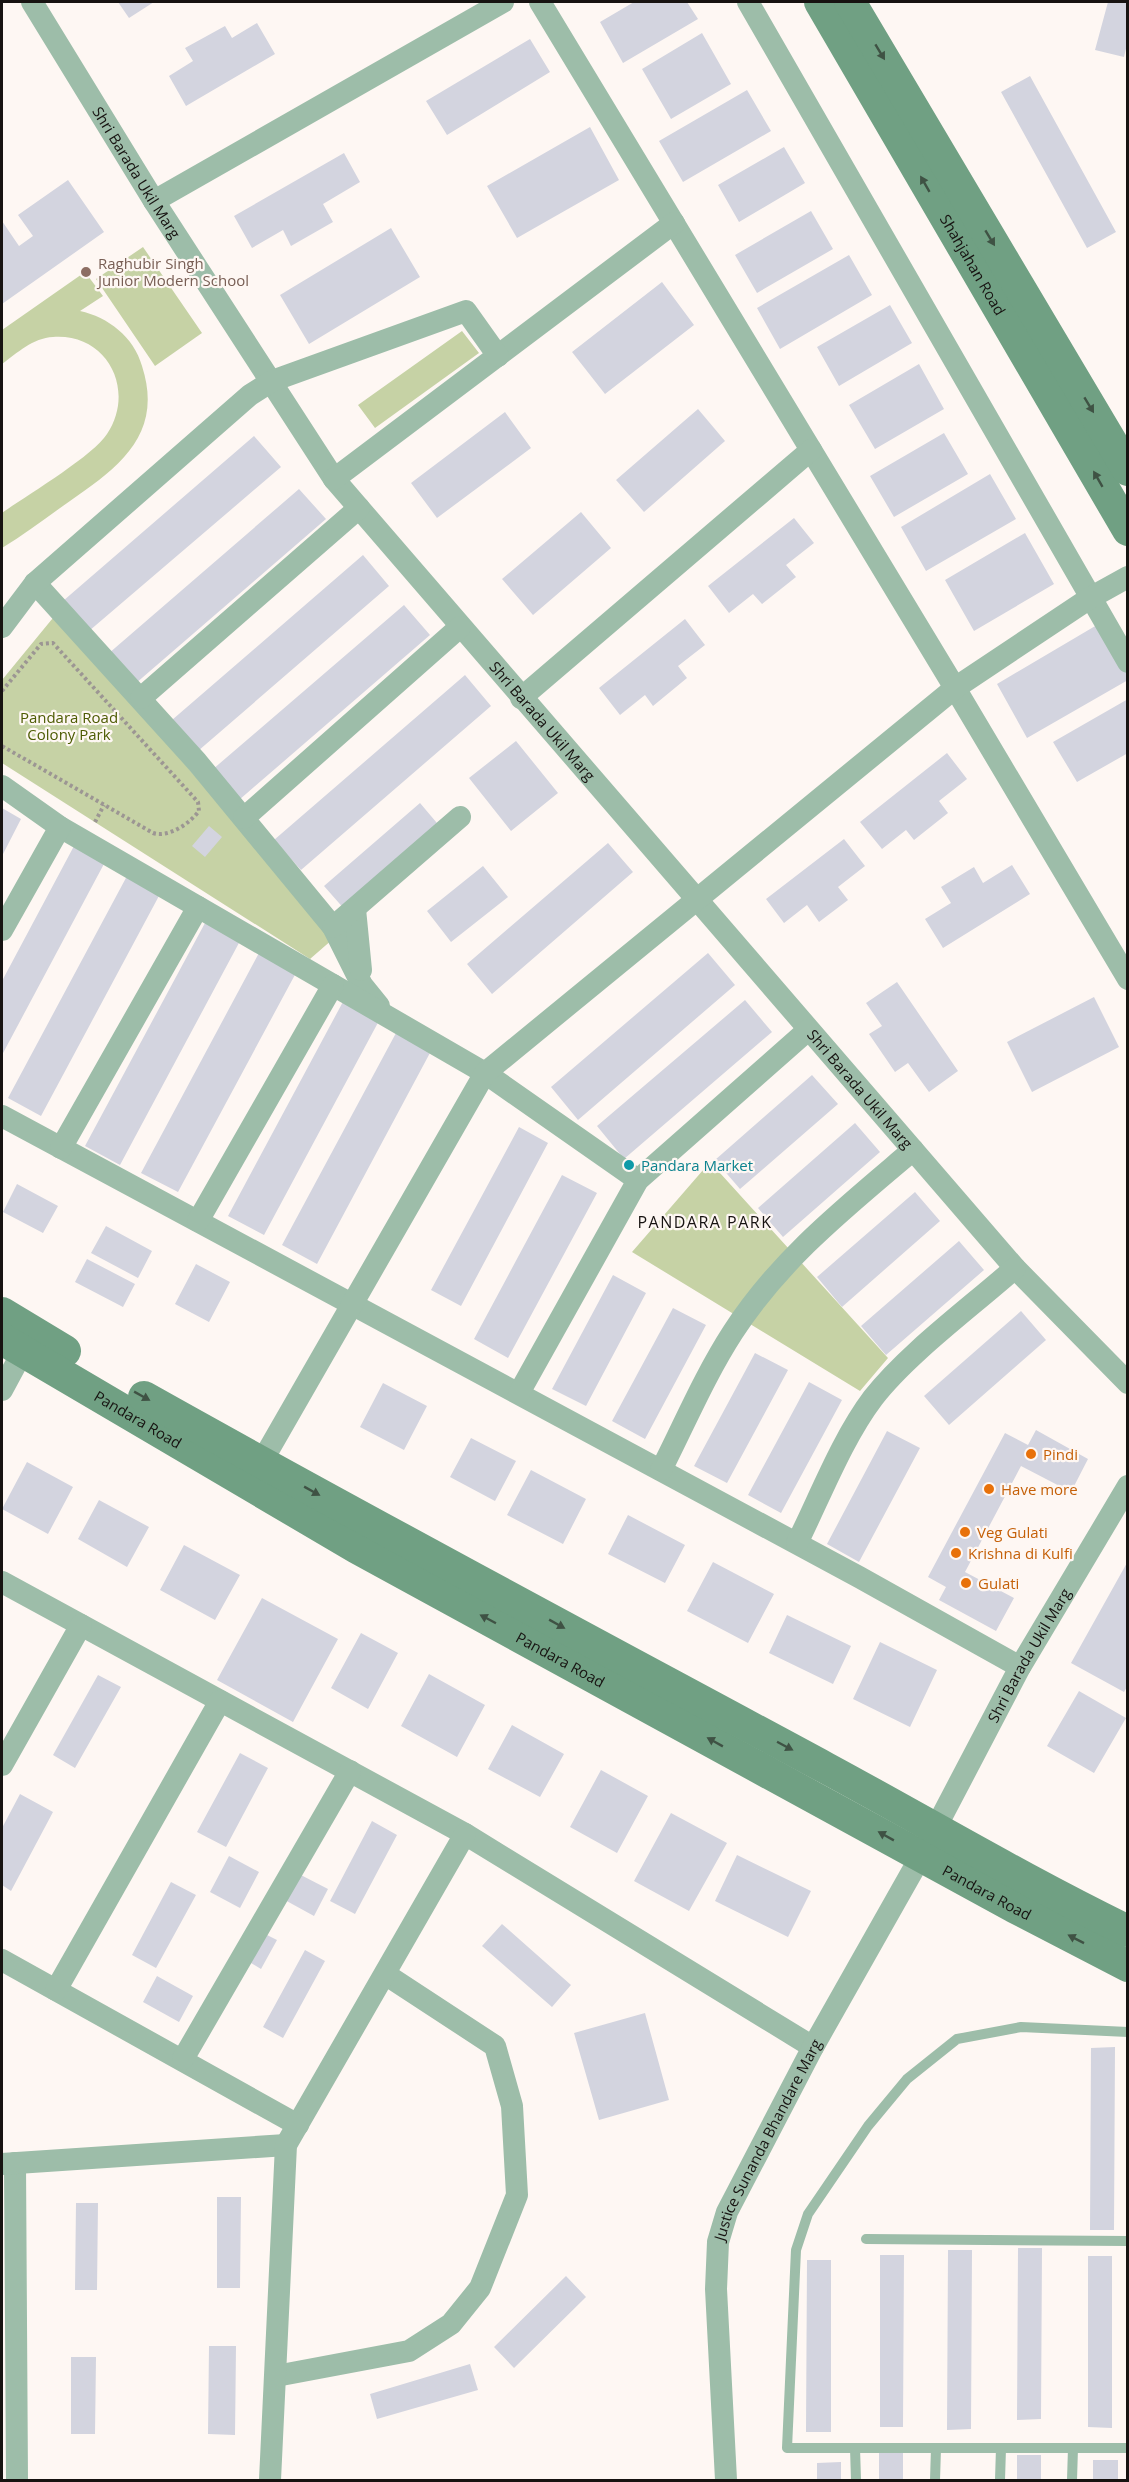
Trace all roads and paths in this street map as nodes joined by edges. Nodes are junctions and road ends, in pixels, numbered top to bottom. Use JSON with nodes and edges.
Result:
{"nodes":[{"id":1,"x":32,"y":2,"type":"edge"},
{"id":2,"x":503,"y":2,"type":"edge"},
{"id":3,"x":540,"y":2,"type":"edge"},
{"id":4,"x":748,"y":2,"type":"edge"},
{"id":5,"x":820,"y":2,"type":"edge"},
{"id":6,"x":850,"y":2,"type":"edge"},
{"id":7,"x":154,"y":201,"type":"junction"},
{"id":8,"x":674,"y":223,"type":"junction"},
{"id":9,"x":498,"y":356,"type":"junction"},
{"id":10,"x":272,"y":381,"type":"junction"},
{"id":11,"x":811,"y":450,"type":"junction"},
{"id":12,"x":1128,"y":470,"type":"edge"},
{"id":13,"x":334,"y":479,"type":"junction"},
{"id":14,"x":359,"y":508,"type":"junction"},
{"id":15,"x":1128,"y":530,"type":"edge"},
{"id":16,"x":1128,"y":577,"type":"edge"},
{"id":17,"x":35,"y":583,"type":"junction"},
{"id":18,"x":1090,"y":598,"type":"junction"},
{"id":19,"x":2,"y":627,"type":"edge"},
{"id":20,"x":460,"y":627,"type":"junction"},
{"id":21,"x":1128,"y":662,"type":"edge"},
{"id":22,"x":955,"y":688,"type":"junction"},
{"id":23,"x":2,"y":691,"type":"edge"},
{"id":24,"x":521,"y":698,"type":"junction"},
{"id":25,"x":141,"y":699,"type":"junction"},
{"id":26,"x":2,"y":747,"type":"edge"},
{"id":27,"x":2,"y":786,"type":"edge"},
{"id":28,"x":460,"y":817,"type":"dead end"},
{"id":29,"x":244,"y":818,"type":"junction"},
{"id":30,"x":60,"y":827,"type":"junction"},
{"id":31,"x":694,"y":899,"type":"junction"},
{"id":32,"x":198,"y":907,"type":"junction"},
{"id":33,"x":355,"y":909,"type":"junction"},
{"id":34,"x":333,"y":927,"type":"junction"},
{"id":35,"x":2,"y":930,"type":"edge"},
{"id":36,"x":1128,"y":979,"type":"edge"},
{"id":37,"x":333,"y":985,"type":"junction"},
{"id":38,"x":362,"y":985,"type":"junction"},
{"id":39,"x":389,"y":1017,"type":"junction"},
{"id":40,"x":808,"y":1030,"type":"junction"},
{"id":41,"x":484,"y":1073,"type":"junction"},
{"id":42,"x":2,"y":1116,"type":"edge"},
{"id":43,"x":62,"y":1148,"type":"junction"},
{"id":44,"x":913,"y":1150,"type":"junction"},
{"id":45,"x":638,"y":1180,"type":"junction"},
{"id":46,"x":198,"y":1221,"type":"junction"},
{"id":47,"x":1015,"y":1268,"type":"junction"},
{"id":48,"x":351,"y":1303,"type":"junction"},
{"id":49,"x":2,"y":1313,"type":"edge"},
{"id":50,"x":19,"y":1341,"type":"edge"},
{"id":51,"x":1128,"y":1383,"type":"edge"},
{"id":52,"x":2,"y":1390,"type":"edge"},
{"id":53,"x":519,"y":1394,"type":"junction"},
{"id":54,"x":261,"y":1462,"type":"junction"},
{"id":55,"x":661,"y":1470,"type":"junction"},
{"id":56,"x":1128,"y":1486,"type":"edge"},
{"id":57,"x":797,"y":1544,"type":"junction"},
{"id":58,"x":2,"y":1582,"type":"edge"},
{"id":59,"x":81,"y":1625,"type":"junction"},
{"id":60,"x":1020,"y":1667,"type":"junction"},
{"id":61,"x":220,"y":1701,"type":"junction"},
{"id":62,"x":2,"y":1765,"type":"edge"},
{"id":63,"x":350,"y":1771,"type":"junction"},
{"id":64,"x":935,"y":1829,"type":"junction"},
{"id":65,"x":465,"y":1834,"type":"junction"},
{"id":66,"x":921,"y":1856,"type":"junction"},
{"id":67,"x":1128,"y":1931,"type":"edge"},
{"id":68,"x":2,"y":1960,"type":"edge"},
{"id":69,"x":1128,"y":1966,"type":"edge"},
{"id":70,"x":386,"y":1974,"type":"junction"},
{"id":71,"x":56,"y":1990,"type":"junction"},
{"id":72,"x":1128,"y":2032,"type":"edge"},
{"id":73,"x":813,"y":2047,"type":"junction"},
{"id":74,"x":183,"y":2059,"type":"junction"},
{"id":75,"x":298,"y":2125,"type":"junction"},
{"id":76,"x":286,"y":2145,"type":"junction"},
{"id":77,"x":8,"y":2163,"type":"edge"},
{"id":78,"x":866,"y":2239,"type":"dead end"},
{"id":79,"x":1128,"y":2241,"type":"edge"},
{"id":80,"x":276,"y":2376,"type":"junction"},
{"id":81,"x":855,"y":2448,"type":"junction"},
{"id":82,"x":936,"y":2448,"type":"junction"},
{"id":83,"x":1001,"y":2448,"type":"junction"},
{"id":84,"x":1072,"y":2448,"type":"junction"},
{"id":85,"x":1128,"y":2448,"type":"edge"},
{"id":86,"x":18,"y":2481,"type":"edge"},
{"id":87,"x":270,"y":2481,"type":"edge"},
{"id":88,"x":726,"y":2481,"type":"edge"},
{"id":89,"x":856,"y":2481,"type":"edge"},
{"id":90,"x":935,"y":2481,"type":"edge"},
{"id":91,"x":1000,"y":2481,"type":"edge"},
{"id":92,"x":1072,"y":2481,"type":"edge"}],
"edges":[{"from":1,"to":7,"type":"street","name":"Shri Barada Ukil Marg"},
{"from":2,"to":7,"type":"street"},
{"from":3,"to":8,"type":"street"},
{"from":4,"to":18,"type":"street"},
{"from":15,"to":5,"type":"main road","name":"Shahjahan Road","one_way":true},
{"from":6,"to":12,"type":"main road","name":"Shahjahan Road","one_way":true},
{"from":7,"to":10,"type":"street","name":"Shri Barada Ukil Marg"},
{"from":8,"to":9,"type":"street"},
{"from":8,"to":11,"type":"street"},
{"from":9,"to":10,"type":"street"},
{"from":9,"to":13,"type":"street"},
{"from":10,"to":13,"type":"street","name":"Shri Barada Ukil Marg"},
{"from":10,"to":17,"type":"street"},
{"from":11,"to":22,"type":"street"},
{"from":11,"to":24,"type":"street"},
{"from":13,"to":14,"type":"street","name":"Shri Barada Ukil Marg"},
{"from":14,"to":20,"type":"street","name":"Shri Barada Ukil Marg"},
{"from":14,"to":25,"type":"street"},
{"from":16,"to":18,"type":"street"},
{"from":17,"to":19,"type":"street"},
{"from":17,"to":25,"type":"street"},
{"from":18,"to":21,"type":"street"},
{"from":18,"to":22,"type":"street"},
{"from":20,"to":24,"type":"street","name":"Shri Barada Ukil Marg"},
{"from":20,"to":29,"type":"street"},
{"from":22,"to":31,"type":"street"},
{"from":22,"to":36,"type":"street"},
{"from":23,"to":26,"type":"path"},
{"from":24,"to":31,"type":"street","name":"Shri Barada Ukil Marg"},
{"from":25,"to":29,"type":"street"},
{"from":27,"to":30,"type":"street"},
{"from":28,"to":33,"type":"street"},
{"from":29,"to":34,"type":"street"},
{"from":30,"to":32,"type":"street"},
{"from":30,"to":35,"type":"street"},
{"from":31,"to":40,"type":"street","name":"Shri Barada Ukil Marg"},
{"from":31,"to":41,"type":"street"},
{"from":32,"to":37,"type":"street"},
{"from":32,"to":43,"type":"street"},
{"from":33,"to":34,"type":"street"},
{"from":33,"to":38,"type":"street"},
{"from":34,"to":38,"type":"street"},
{"from":37,"to":39,"type":"street"},
{"from":37,"to":46,"type":"street"},
{"from":38,"to":39,"type":"street"},
{"from":39,"to":41,"type":"street"},
{"from":40,"to":44,"type":"street","name":"Shri Barada Ukil Marg"},
{"from":40,"to":45,"type":"street"},
{"from":41,"to":45,"type":"street"},
{"from":41,"to":48,"type":"street"},
{"from":42,"to":43,"type":"street"},
{"from":43,"to":46,"type":"street"},
{"from":44,"to":47,"type":"street","name":"Shri Barada Ukil Marg"},
{"from":44,"to":55,"type":"street"},
{"from":45,"to":53,"type":"street"},
{"from":46,"to":48,"type":"street"},
{"from":47,"to":51,"type":"street","name":"Shri Barada Ukil Marg"},
{"from":47,"to":57,"type":"street"},
{"from":48,"to":53,"type":"street"},
{"from":48,"to":54,"type":"street"},
{"from":49,"to":50,"type":"main road","name":"Pandara Road"},
{"from":50,"to":52,"type":"street"},
{"from":50,"to":54,"type":"main road","name":"Pandara Road","one_way":true},
{"from":66,"to":50,"type":"main road","name":"Pandara Road","one_way":true},
{"from":53,"to":55,"type":"street"},
{"from":54,"to":64,"type":"main road","name":"Pandara Road","one_way":true},
{"from":55,"to":57,"type":"street"},
{"from":56,"to":60,"type":"street","name":"Shri Barada Ukil Marg"},
{"from":57,"to":60,"type":"street"},
{"from":58,"to":59,"type":"street"},
{"from":59,"to":61,"type":"street"},
{"from":59,"to":62,"type":"street"},
{"from":60,"to":64,"type":"street","name":"Shri Barada Ukil Marg"},
{"from":61,"to":63,"type":"street"},
{"from":61,"to":71,"type":"street"},
{"from":63,"to":65,"type":"street"},
{"from":63,"to":74,"type":"street"},
{"from":64,"to":66,"type":"street","name":"Justice Sunanda Bhandare Marg"},
{"from":64,"to":67,"type":"main road","name":"Pandara Road"},
{"from":65,"to":70,"type":"street"},
{"from":65,"to":73,"type":"street"},
{"from":69,"to":66,"type":"main road","name":"Pandara Road","one_way":true},
{"from":66,"to":73,"type":"street","name":"Justice Sunanda Bhandare Marg"},
{"from":68,"to":71,"type":"street"},
{"from":70,"to":75,"type":"street"},
{"from":70,"to":80,"type":"street"},
{"from":71,"to":74,"type":"street"},
{"from":72,"to":81,"type":"lane"},
{"from":73,"to":88,"type":"street","name":"Justice Sunanda Bhandare Marg"},
{"from":74,"to":75,"type":"street"},
{"from":75,"to":76,"type":"street"},
{"from":76,"to":77,"type":"street"},
{"from":76,"to":80,"type":"street"},
{"from":77,"to":86,"type":"street"},
{"from":78,"to":79,"type":"lane"},
{"from":80,"to":87,"type":"street"},
{"from":81,"to":82,"type":"lane"},
{"from":81,"to":89,"type":"lane"},
{"from":82,"to":83,"type":"lane"},
{"from":82,"to":90,"type":"lane"},
{"from":83,"to":84,"type":"lane"},
{"from":83,"to":91,"type":"lane"},
{"from":84,"to":85,"type":"lane"},
{"from":84,"to":92,"type":"lane"}]}
